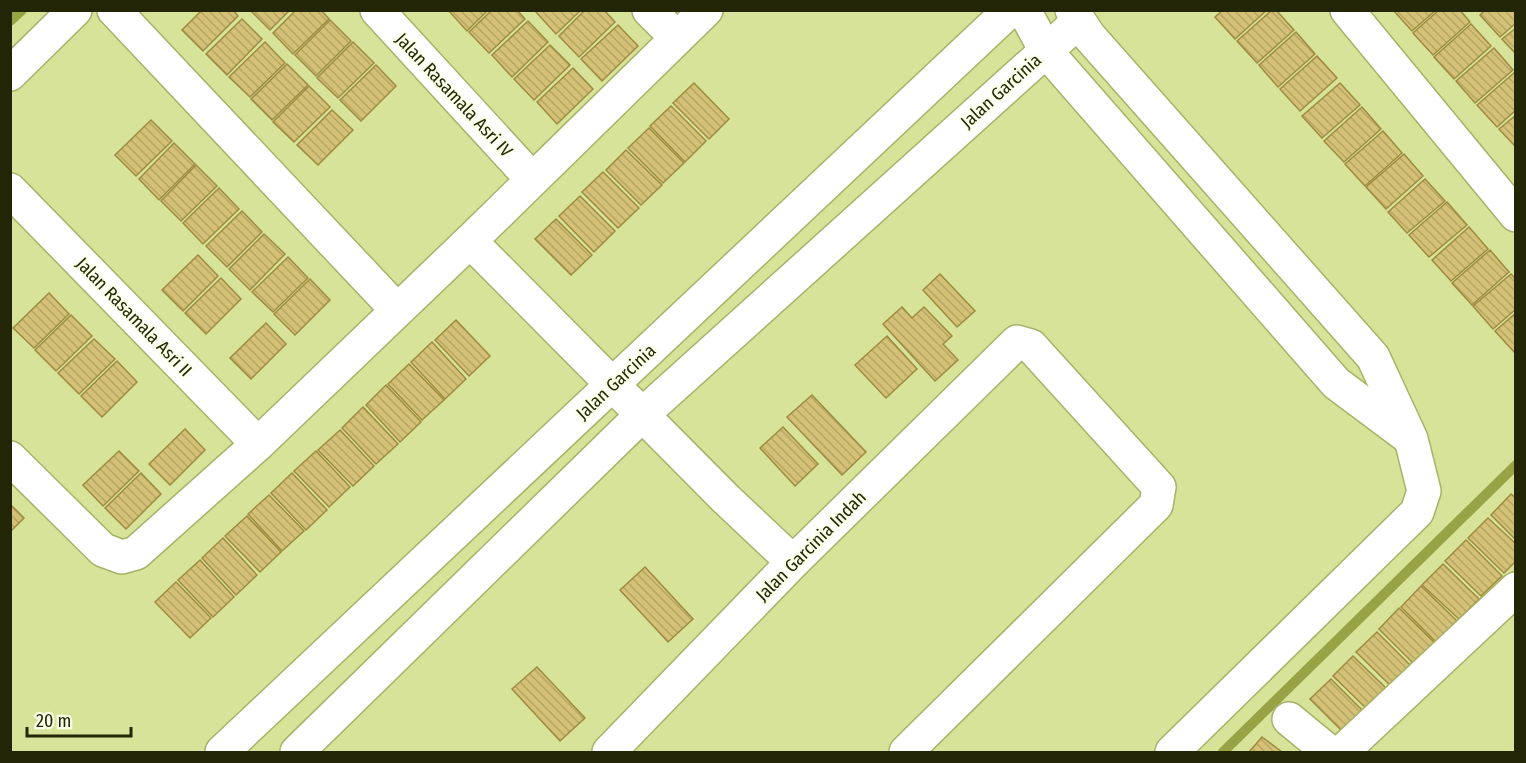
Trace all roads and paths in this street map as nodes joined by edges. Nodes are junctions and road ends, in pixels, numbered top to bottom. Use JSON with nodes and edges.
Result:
{"nodes":[{"id":1,"x":75,"y":10,"type":"edge"},
{"id":2,"x":114,"y":10,"type":"edge"},
{"id":3,"x":377,"y":10,"type":"edge"},
{"id":4,"x":649,"y":10,"type":"edge"},
{"id":5,"x":706,"y":10,"type":"edge"},
{"id":6,"x":1010,"y":10,"type":"edge"},
{"id":7,"x":1024,"y":10,"type":"edge"},
{"id":8,"x":1347,"y":10,"type":"edge"},
{"id":9,"x":1075,"y":16,"type":"edge"},
{"id":10,"x":677,"y":38,"type":"junction"},
{"id":11,"x":1046,"y":51,"type":"junction"},
{"id":12,"x":10,"y":74,"type":"edge"},
{"id":13,"x":532,"y":179,"type":"junction"},
{"id":14,"x":10,"y":190,"type":"edge"},
{"id":15,"x":1515,"y":215,"type":"edge"},
{"id":16,"x":470,"y":241,"type":"junction"},
{"id":17,"x":397,"y":310,"type":"junction"},
{"id":18,"x":613,"y":385,"type":"junction"},
{"id":19,"x":643,"y":414,"type":"junction"},
{"id":20,"x":1411,"y":439,"type":"junction"},
{"id":21,"x":258,"y":444,"type":"junction"},
{"id":22,"x":10,"y":458,"type":"edge"},
{"id":23,"x":793,"y":562,"type":"junction"},
{"id":24,"x":1515,"y":590,"type":"edge"},
{"id":25,"x":1288,"y":718,"type":"dead end"},
{"id":26,"x":222,"y":753,"type":"edge"},
{"id":27,"x":297,"y":753,"type":"edge"},
{"id":28,"x":609,"y":753,"type":"edge"},
{"id":29,"x":906,"y":753,"type":"edge"},
{"id":30,"x":1172,"y":753,"type":"edge"},
{"id":31,"x":1329,"y":753,"type":"edge"},
{"id":32,"x":1342,"y":753,"type":"edge"}],
"edges":[{"from":1,"to":12,"type":"street"},
{"from":2,"to":17,"type":"street"},
{"from":3,"to":13,"type":"street","name":"Jalan Rasamala Asri IV"},
{"from":4,"to":10,"type":"street"},
{"from":5,"to":10,"type":"street"},
{"from":6,"to":18,"type":"street","name":"Jalan Garcinia"},
{"from":7,"to":11,"type":"street"},
{"from":8,"to":15,"type":"street"},
{"from":9,"to":11,"type":"street","name":"Jalan Garcinia"},
{"from":9,"to":20,"type":"street"},
{"from":10,"to":13,"type":"street"},
{"from":11,"to":19,"type":"street","name":"Jalan Garcinia"},
{"from":11,"to":20,"type":"street"},
{"from":13,"to":16,"type":"street"},
{"from":14,"to":21,"type":"street","name":"Jalan Rasamala Asri II"},
{"from":16,"to":17,"type":"street"},
{"from":16,"to":18,"type":"street"},
{"from":17,"to":21,"type":"street"},
{"from":18,"to":19,"type":"street"},
{"from":18,"to":26,"type":"street","name":"Jalan Garcinia"},
{"from":19,"to":23,"type":"street"},
{"from":19,"to":27,"type":"street","name":"Jalan Garcinia"},
{"from":20,"to":30,"type":"street"},
{"from":21,"to":22,"type":"street"},
{"from":23,"to":28,"type":"street","name":"Jalan Garcinia Indah"},
{"from":23,"to":29,"type":"street","name":"Jalan Garcinia Indah"},
{"from":24,"to":32,"type":"street"},
{"from":25,"to":31,"type":"street"}]}
